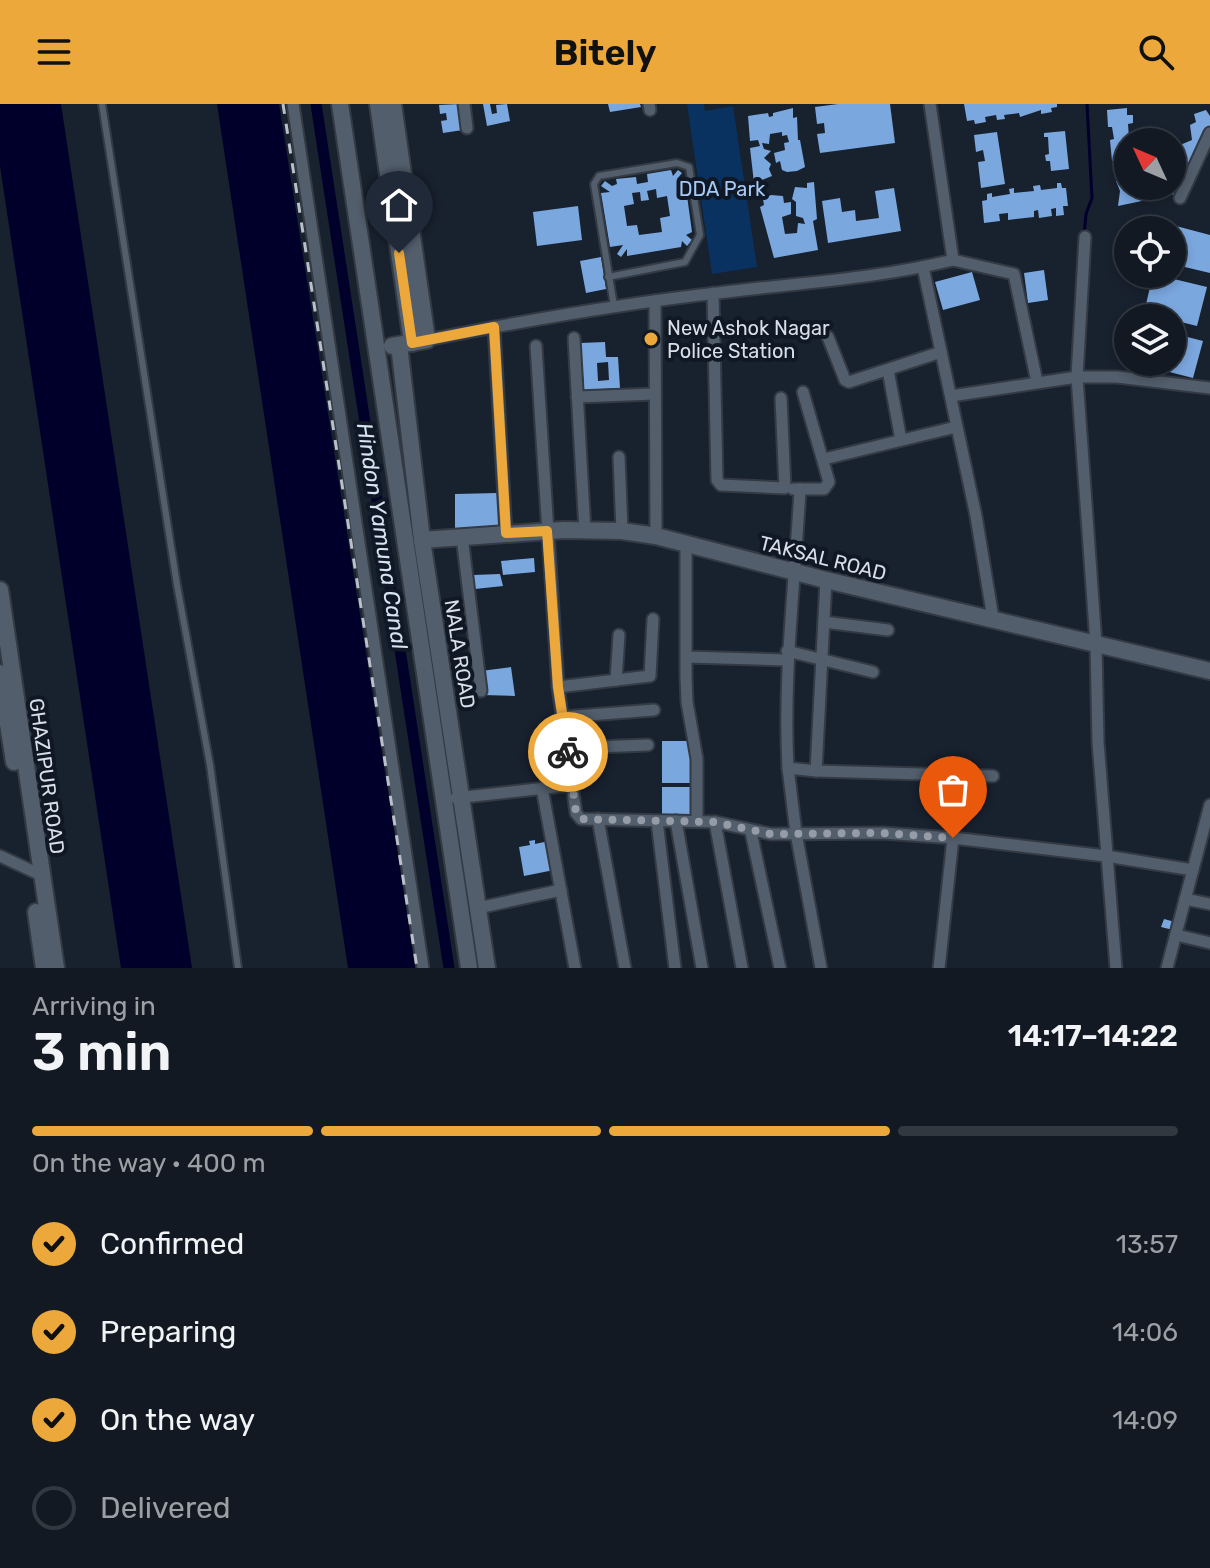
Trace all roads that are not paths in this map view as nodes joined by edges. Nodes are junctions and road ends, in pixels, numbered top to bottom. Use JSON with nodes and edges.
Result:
{"nodes":[{"id":1,"x":102,"y":104,"type":"edge"},
{"id":2,"x":293,"y":104,"type":"edge"},
{"id":3,"x":340,"y":104,"type":"edge"},
{"id":4,"x":378,"y":104,"type":"edge"},
{"id":5,"x":393,"y":104,"type":"edge"},
{"id":6,"x":464,"y":104,"type":"edge"},
{"id":7,"x":930,"y":104,"type":"edge"},
{"id":8,"x":467,"y":128,"type":"dead end"},
{"id":9,"x":1210,"y":133,"type":"edge"},
{"id":10,"x":1186,"y":185,"type":"edge"},
{"id":11,"x":1085,"y":237,"type":"dead end"},
{"id":12,"x":953,"y":260,"type":"junction"},
{"id":13,"x":923,"y":267,"type":"junction"},
{"id":14,"x":608,"y":277,"type":"junction"},
{"id":15,"x":713,"y":293,"type":"junction"},
{"id":16,"x":655,"y":301,"type":"junction"},
{"id":17,"x":614,"y":306,"type":"junction"},
{"id":18,"x":494,"y":327,"type":"junction"},
{"id":19,"x":828,"y":337,"type":"dead end"},
{"id":20,"x":574,"y":338,"type":"dead end"},
{"id":21,"x":413,"y":343,"type":"junction"},
{"id":22,"x":536,"y":346,"type":"dead end"},
{"id":23,"x":377,"y":349,"type":"junction"},
{"id":24,"x":941,"y":352,"type":"junction"},
{"id":25,"x":888,"y":370,"type":"junction"},
{"id":26,"x":1077,"y":377,"type":"junction"},
{"id":27,"x":1037,"y":382,"type":"junction"},
{"id":28,"x":1210,"y":388,"type":"edge"},
{"id":29,"x":803,"y":392,"type":"dead end"},
{"id":30,"x":654,"y":394,"type":"junction"},
{"id":31,"x":951,"y":396,"type":"junction"},
{"id":32,"x":577,"y":397,"type":"junction"},
{"id":33,"x":781,"y":398,"type":"dead end"},
{"id":34,"x":956,"y":427,"type":"junction"},
{"id":35,"x":901,"y":440,"type":"junction"},
{"id":36,"x":619,"y":457,"type":"dead end"},
{"id":37,"x":824,"y":459,"type":"junction"},
{"id":38,"x":785,"y":488,"type":"junction"},
{"id":39,"x":800,"y":489,"type":"junction"},
{"id":40,"x":547,"y":531,"type":"junction"},
{"id":41,"x":585,"y":531,"type":"junction"},
{"id":42,"x":622,"y":531,"type":"junction"},
{"id":43,"x":506,"y":533,"type":"junction"},
{"id":44,"x":656,"y":536,"type":"junction"},
{"id":45,"x":462,"y":537,"type":"junction"},
{"id":46,"x":422,"y":540,"type":"junction"},
{"id":47,"x":686,"y":545,"type":"junction"},
{"id":48,"x":795,"y":572,"type":"junction"},
{"id":49,"x":826,"y":580,"type":"junction"},
{"id":50,"x":0,"y":590,"type":"edge"},
{"id":51,"x":993,"y":618,"type":"junction"},
{"id":52,"x":653,"y":619,"type":"dead end"},
{"id":53,"x":824,"y":622,"type":"junction"},
{"id":54,"x":888,"y":630,"type":"dead end"},
{"id":55,"x":619,"y":635,"type":"dead end"},
{"id":56,"x":1096,"y":644,"type":"junction"},
{"id":57,"x":787,"y":655,"type":"junction"},
{"id":58,"x":687,"y":657,"type":"junction"},
{"id":59,"x":822,"y":659,"type":"junction"},
{"id":60,"x":1210,"y":671,"type":"edge"},
{"id":61,"x":873,"y":672,"type":"dead end"},
{"id":62,"x":0,"y":673,"type":"edge"},
{"id":63,"x":616,"y":680,"type":"junction"},
{"id":64,"x":558,"y":687,"type":"junction"},
{"id":65,"x":481,"y":691,"type":"dead end"},
{"id":66,"x":654,"y":710,"type":"dead end"},
{"id":67,"x":563,"y":717,"type":"junction"},
{"id":68,"x":648,"y":745,"type":"dead end"},
{"id":69,"x":454,"y":746,"type":"junction"},
{"id":70,"x":436,"y":748,"type":"junction"},
{"id":71,"x":568,"y":748,"type":"junction"},
{"id":72,"x":788,"y":768,"type":"junction"},
{"id":73,"x":816,"y":771,"type":"junction"},
{"id":74,"x":993,"y":776,"type":"dead end"},
{"id":75,"x":572,"y":785,"type":"junction"},
{"id":76,"x":542,"y":788,"type":"junction"},
{"id":77,"x":461,"y":797,"type":"junction"},
{"id":78,"x":444,"y":799,"type":"junction"},
{"id":79,"x":1210,"y":805,"type":"edge"},
{"id":80,"x":598,"y":819,"type":"junction"},
{"id":81,"x":657,"y":821,"type":"junction"},
{"id":82,"x":676,"y":821,"type":"junction"},
{"id":83,"x":697,"y":821,"type":"junction"},
{"id":84,"x":715,"y":822,"type":"junction"},
{"id":85,"x":751,"y":832,"type":"junction"},
{"id":86,"x":796,"y":833,"type":"junction"},
{"id":87,"x":953,"y":838,"type":"junction"},
{"id":88,"x":0,"y":856,"type":"edge"},
{"id":89,"x":1106,"y":856,"type":"junction"},
{"id":90,"x":1193,"y":870,"type":"junction"},
{"id":91,"x":36,"y":873,"type":"junction"},
{"id":92,"x":561,"y":890,"type":"junction"},
{"id":93,"x":1185,"y":899,"type":"junction"},
{"id":94,"x":1210,"y":904,"type":"edge"},
{"id":95,"x":478,"y":908,"type":"junction"},
{"id":96,"x":1176,"y":935,"type":"junction"},
{"id":97,"x":1210,"y":943,"type":"edge"},
{"id":98,"x":44,"y":968,"type":"edge"},
{"id":99,"x":56,"y":968,"type":"edge"},
{"id":100,"x":238,"y":968,"type":"edge"},
{"id":101,"x":423,"y":968,"type":"edge"},
{"id":102,"x":469,"y":968,"type":"edge"},
{"id":103,"x":487,"y":968,"type":"edge"},
{"id":104,"x":574,"y":968,"type":"edge"},
{"id":105,"x":625,"y":968,"type":"edge"},
{"id":106,"x":675,"y":968,"type":"edge"},
{"id":107,"x":702,"y":968,"type":"edge"},
{"id":108,"x":742,"y":968,"type":"edge"},
{"id":109,"x":780,"y":968,"type":"edge"},
{"id":110,"x":821,"y":968,"type":"edge"},
{"id":111,"x":939,"y":968,"type":"edge"},
{"id":112,"x":1116,"y":968,"type":"edge"},
{"id":113,"x":1167,"y":968,"type":"edge"}],
"edges":[{"from":1,"to":100,"type":"lane"},
{"from":2,"to":101,"type":"street"},
{"from":3,"to":23,"type":"street","name":"NALA ROAD"},
{"from":4,"to":21,"type":"street"},
{"from":5,"to":21,"type":"street"},
{"from":6,"to":8,"type":"street"},
{"from":7,"to":12,"type":"street"},
{"from":9,"to":10,"type":"street"},
{"from":11,"to":26,"type":"street"},
{"from":12,"to":13,"type":"street"},
{"from":12,"to":27,"type":"street"},
{"from":13,"to":15,"type":"street"},
{"from":13,"to":24,"type":"street"},
{"from":14,"to":14,"type":"lane"},
{"from":14,"to":17,"type":"lane"},
{"from":15,"to":16,"type":"street"},
{"from":15,"to":38,"type":"street"},
{"from":16,"to":17,"type":"street"},
{"from":16,"to":30,"type":"street"},
{"from":17,"to":18,"type":"street"},
{"from":18,"to":21,"type":"street"},
{"from":18,"to":43,"type":"street"},
{"from":19,"to":25,"type":"street"},
{"from":20,"to":32,"type":"street"},
{"from":21,"to":23,"type":"street"},
{"from":21,"to":46,"type":"street","name":"NALA ROAD"},
{"from":22,"to":40,"type":"street"},
{"from":23,"to":70,"type":"street","name":"NALA ROAD"},
{"from":24,"to":25,"type":"street"},
{"from":24,"to":31,"type":"street"},
{"from":25,"to":35,"type":"street"},
{"from":26,"to":27,"type":"street"},
{"from":26,"to":28,"type":"street"},
{"from":26,"to":56,"type":"street"},
{"from":27,"to":31,"type":"street"},
{"from":29,"to":37,"type":"street"},
{"from":30,"to":32,"type":"street"},
{"from":30,"to":44,"type":"street"},
{"from":31,"to":34,"type":"street"},
{"from":32,"to":41,"type":"street"},
{"from":33,"to":38,"type":"street"},
{"from":34,"to":35,"type":"street"},
{"from":34,"to":51,"type":"street"},
{"from":35,"to":37,"type":"street"},
{"from":36,"to":42,"type":"street"},
{"from":37,"to":39,"type":"street"},
{"from":38,"to":39,"type":"street"},
{"from":39,"to":48,"type":"street"},
{"from":40,"to":41,"type":"street","name":"TAKSAL ROAD"},
{"from":40,"to":43,"type":"street","name":"TAKSAL ROAD"},
{"from":40,"to":64,"type":"street"},
{"from":41,"to":42,"type":"street","name":"TAKSAL ROAD"},
{"from":42,"to":44,"type":"street","name":"TAKSAL ROAD"},
{"from":43,"to":45,"type":"street","name":"TAKSAL ROAD"},
{"from":44,"to":47,"type":"street","name":"TAKSAL ROAD"},
{"from":45,"to":46,"type":"street","name":"TAKSAL ROAD"},
{"from":45,"to":65,"type":"street"},
{"from":46,"to":69,"type":"street","name":"NALA ROAD"},
{"from":47,"to":48,"type":"street","name":"TAKSAL ROAD"},
{"from":47,"to":58,"type":"street"},
{"from":48,"to":49,"type":"street","name":"TAKSAL ROAD"},
{"from":48,"to":57,"type":"street"},
{"from":49,"to":51,"type":"street","name":"TAKSAL ROAD"},
{"from":49,"to":53,"type":"street"},
{"from":50,"to":91,"type":"street","name":"GHAZIPUR ROAD"},
{"from":51,"to":56,"type":"street","name":"TAKSAL ROAD"},
{"from":52,"to":63,"type":"street"},
{"from":53,"to":54,"type":"street"},
{"from":53,"to":59,"type":"street"},
{"from":55,"to":63,"type":"street"},
{"from":56,"to":60,"type":"street","name":"TAKSAL ROAD"},
{"from":56,"to":89,"type":"street"},
{"from":57,"to":58,"type":"street"},
{"from":57,"to":59,"type":"street"},
{"from":57,"to":72,"type":"street"},
{"from":58,"to":83,"type":"street"},
{"from":59,"to":61,"type":"street"},
{"from":59,"to":73,"type":"street"},
{"from":62,"to":91,"type":"street","name":"GHAZIPUR ROAD"},
{"from":63,"to":64,"type":"street"},
{"from":64,"to":67,"type":"street"},
{"from":66,"to":67,"type":"street"},
{"from":67,"to":71,"type":"street"},
{"from":68,"to":71,"type":"street"},
{"from":69,"to":70,"type":"street"},
{"from":69,"to":77,"type":"street","name":"NALA ROAD"},
{"from":70,"to":78,"type":"street","name":"NALA ROAD"},
{"from":71,"to":75,"type":"street"},
{"from":72,"to":73,"type":"street"},
{"from":72,"to":86,"type":"street"},
{"from":73,"to":74,"type":"street"},
{"from":75,"to":76,"type":"street"},
{"from":75,"to":80,"type":"street"},
{"from":76,"to":77,"type":"street"},
{"from":76,"to":92,"type":"street"},
{"from":77,"to":78,"type":"street"},
{"from":77,"to":95,"type":"street","name":"NALA ROAD"},
{"from":78,"to":102,"type":"street","name":"NALA ROAD"},
{"from":79,"to":90,"type":"street"},
{"from":80,"to":81,"type":"street"},
{"from":80,"to":105,"type":"street"},
{"from":81,"to":82,"type":"street"},
{"from":81,"to":106,"type":"street"},
{"from":82,"to":83,"type":"street"},
{"from":82,"to":107,"type":"street"},
{"from":83,"to":84,"type":"street"},
{"from":84,"to":85,"type":"street"},
{"from":84,"to":108,"type":"street"},
{"from":85,"to":86,"type":"street"},
{"from":85,"to":109,"type":"street"},
{"from":86,"to":87,"type":"street"},
{"from":86,"to":110,"type":"street"},
{"from":87,"to":89,"type":"street"},
{"from":87,"to":111,"type":"street"},
{"from":88,"to":91,"type":"street"},
{"from":89,"to":90,"type":"street"},
{"from":89,"to":112,"type":"street"},
{"from":90,"to":93,"type":"street"},
{"from":91,"to":98,"type":"street","name":"GHAZIPUR ROAD"},
{"from":91,"to":99,"type":"street","name":"GHAZIPUR ROAD"},
{"from":92,"to":95,"type":"street"},
{"from":92,"to":104,"type":"street"},
{"from":93,"to":94,"type":"street"},
{"from":93,"to":96,"type":"street"},
{"from":95,"to":103,"type":"street","name":"NALA ROAD"},
{"from":96,"to":97,"type":"street"},
{"from":96,"to":113,"type":"street"}]}
